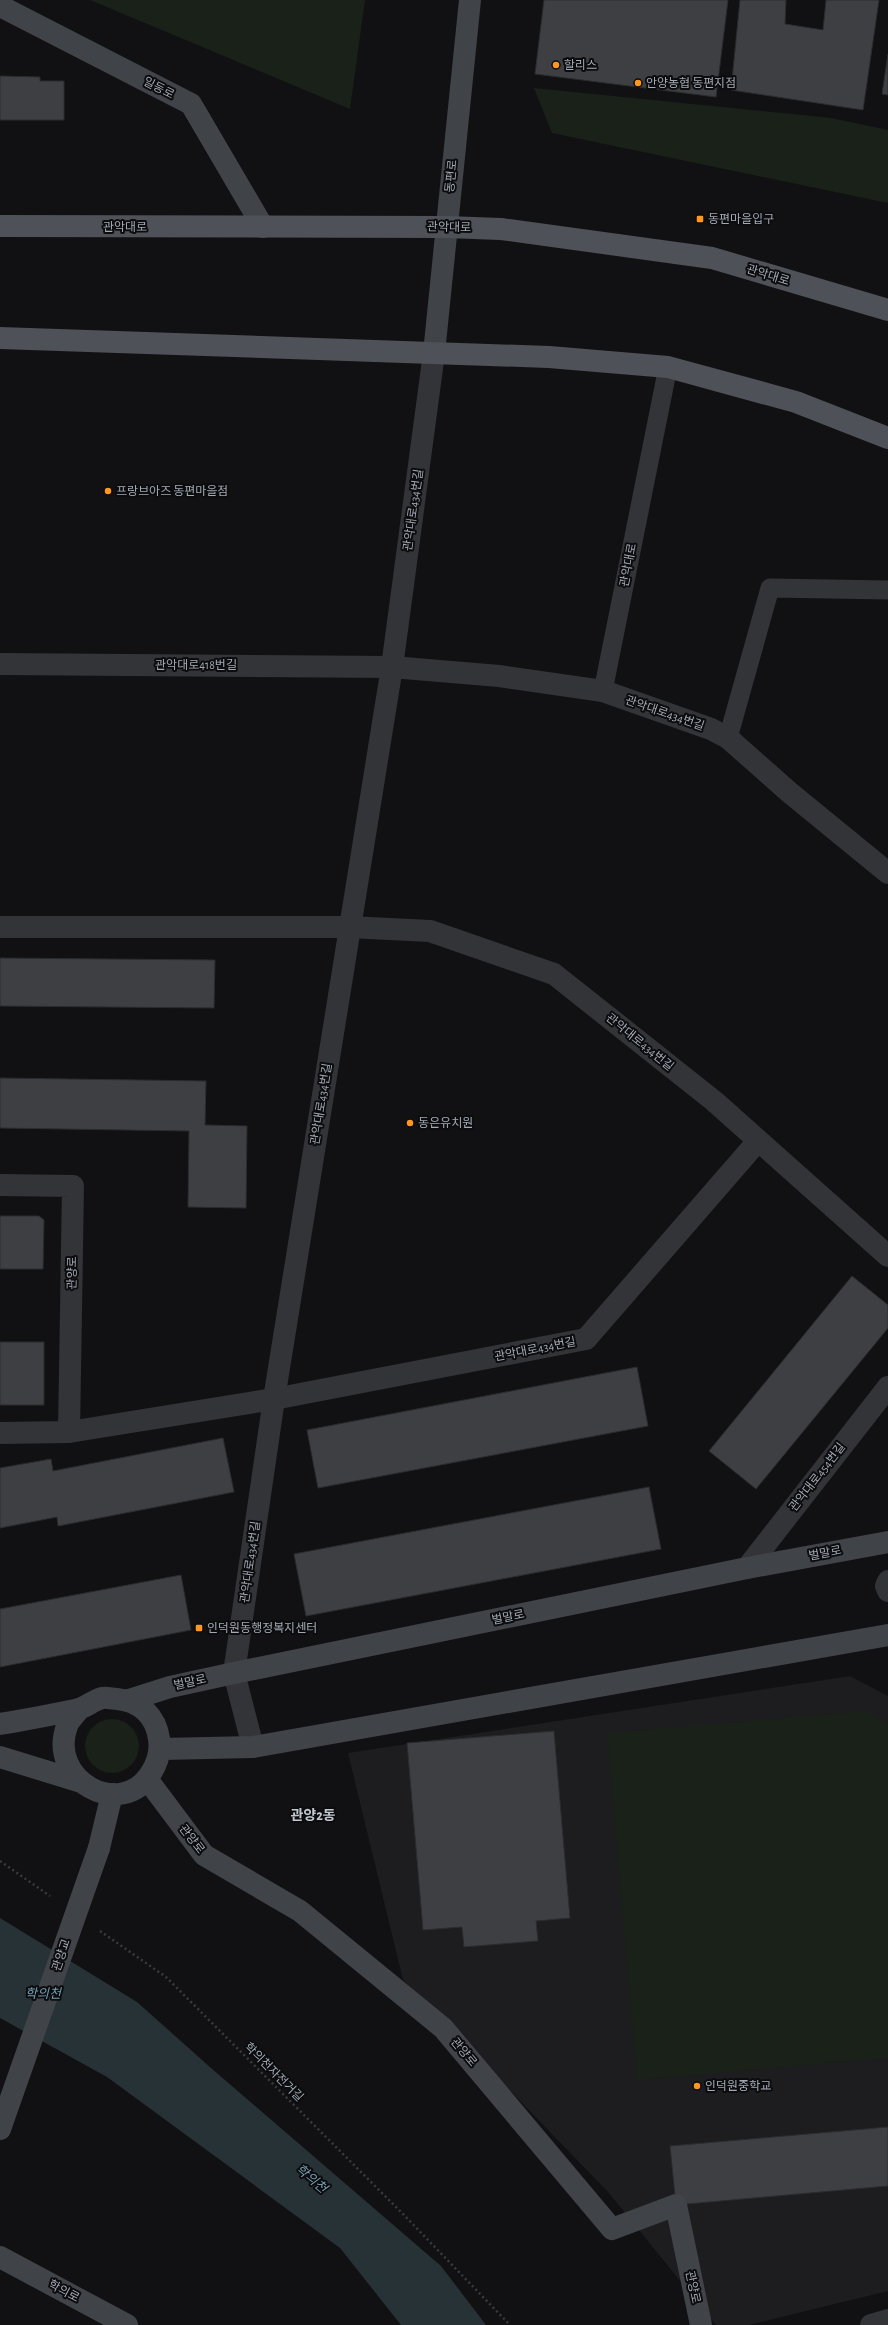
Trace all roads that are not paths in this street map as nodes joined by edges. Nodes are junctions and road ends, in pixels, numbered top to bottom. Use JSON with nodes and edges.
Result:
{"nodes":[{"id":1,"x":470,"y":0,"type":"edge"},
{"id":2,"x":0,"y":6,"type":"edge"},
{"id":3,"x":0,"y":226,"type":"edge"},
{"id":4,"x":262,"y":227,"type":"junction"},
{"id":5,"x":446,"y":227,"type":"junction"},
{"id":6,"x":888,"y":310,"type":"edge"},
{"id":7,"x":0,"y":338,"type":"edge"},
{"id":8,"x":434,"y":353,"type":"junction"},
{"id":9,"x":668,"y":367,"type":"junction"},
{"id":10,"x":888,"y":438,"type":"edge"},
{"id":11,"x":888,"y":590,"type":"edge"},
{"id":12,"x":0,"y":664,"type":"edge"},
{"id":13,"x":392,"y":667,"type":"junction"},
{"id":14,"x":603,"y":692,"type":"junction"},
{"id":15,"x":728,"y":738,"type":"junction"},
{"id":16,"x":888,"y":874,"type":"edge"},
{"id":17,"x":0,"y":927,"type":"edge"},
{"id":18,"x":349,"y":927,"type":"junction"},
{"id":19,"x":758,"y":1141,"type":"junction"},
{"id":20,"x":0,"y":1185,"type":"edge"},
{"id":21,"x":888,"y":1256,"type":"edge"},
{"id":22,"x":888,"y":1387,"type":"edge"},
{"id":23,"x":274,"y":1399,"type":"junction"},
{"id":24,"x":0,"y":1432,"type":"edge"},
{"id":25,"x":69,"y":1432,"type":"junction"},
{"id":26,"x":888,"y":1542,"type":"edge"},
{"id":27,"x":747,"y":1568,"type":"junction"},
{"id":28,"x":888,"y":1581,"type":"edge"},
{"id":29,"x":888,"y":1591,"type":"edge"},
{"id":30,"x":888,"y":1635,"type":"edge"},
{"id":31,"x":234,"y":1672,"type":"junction"},
{"id":32,"x":129,"y":1700,"type":"junction"},
{"id":33,"x":79,"y":1709,"type":"junction"},
{"id":34,"x":0,"y":1724,"type":"edge"},
{"id":35,"x":253,"y":1747,"type":"junction"},
{"id":36,"x":161,"y":1749,"type":"junction"},
{"id":37,"x":0,"y":1757,"type":"edge"},
{"id":38,"x":147,"y":1779,"type":"junction"},
{"id":39,"x":78,"y":1781,"type":"junction"},
{"id":40,"x":112,"y":1794,"type":"junction"},
{"id":41,"x":0,"y":2129,"type":"edge"},
{"id":42,"x":0,"y":2257,"type":"edge"},
{"id":43,"x":888,"y":2320,"type":"edge"},
{"id":44,"x":127,"y":2325,"type":"edge"},
{"id":45,"x":701,"y":2325,"type":"edge"},
{"id":46,"x":871,"y":2325,"type":"edge"}],
"edges":[{"from":1,"to":5,"type":"street","name":"동편로"},
{"from":2,"to":4,"type":"street","name":"일동로"},
{"from":3,"to":4,"type":"main road","name":"관악대로"},
{"from":4,"to":5,"type":"main road","name":"관악대로"},
{"from":5,"to":6,"type":"main road","name":"관악대로"},
{"from":5,"to":8,"type":"street","name":"동편로"},
{"from":7,"to":8,"type":"main road"},
{"from":8,"to":9,"type":"main road"},
{"from":8,"to":13,"type":"street","name":"관악대로434번길"},
{"from":9,"to":10,"type":"main road"},
{"from":9,"to":14,"type":"lane","name":"관악대로"},
{"from":11,"to":15,"type":"lane"},
{"from":12,"to":13,"type":"street","name":"관악대로418번길"},
{"from":13,"to":14,"type":"street","name":"관악대로434번길"},
{"from":13,"to":18,"type":"street","name":"관악대로434번길"},
{"from":14,"to":15,"type":"street","name":"관악대로434번길"},
{"from":15,"to":16,"type":"street","name":"관악대로434번길"},
{"from":17,"to":18,"type":"street"},
{"from":18,"to":19,"type":"street","name":"관악대로434번길"},
{"from":18,"to":23,"type":"street","name":"관악대로434번길"},
{"from":19,"to":21,"type":"street","name":"관악대로434번길"},
{"from":19,"to":23,"type":"street","name":"관악대로434번길"},
{"from":20,"to":25,"type":"street","name":"관양로"},
{"from":22,"to":27,"type":"street","name":"관악대로454번길"},
{"from":23,"to":25,"type":"street"},
{"from":23,"to":31,"type":"street","name":"관악대로434번길"},
{"from":24,"to":25,"type":"street"},
{"from":26,"to":27,"type":"street","name":"벌말로"},
{"from":27,"to":31,"type":"street","name":"벌말로"},
{"from":28,"to":29,"type":"street"},
{"from":30,"to":35,"type":"street"},
{"from":31,"to":32,"type":"street","name":"벌말로"},
{"from":31,"to":35,"type":"street","name":"관악대로434번길"},
{"from":32,"to":33,"type":"street"},
{"from":32,"to":36,"type":"street"},
{"from":33,"to":34,"type":"street"},
{"from":33,"to":39,"type":"street"},
{"from":35,"to":36,"type":"street"},
{"from":36,"to":38,"type":"street"},
{"from":37,"to":39,"type":"street"},
{"from":38,"to":40,"type":"street"},
{"from":38,"to":45,"type":"street","name":"관양로"},
{"from":39,"to":40,"type":"street"},
{"from":40,"to":41,"type":"street","name":"관양교","bridge":true},
{"from":42,"to":44,"type":"street","name":"학의로"},
{"from":43,"to":46,"type":"street"}]}
